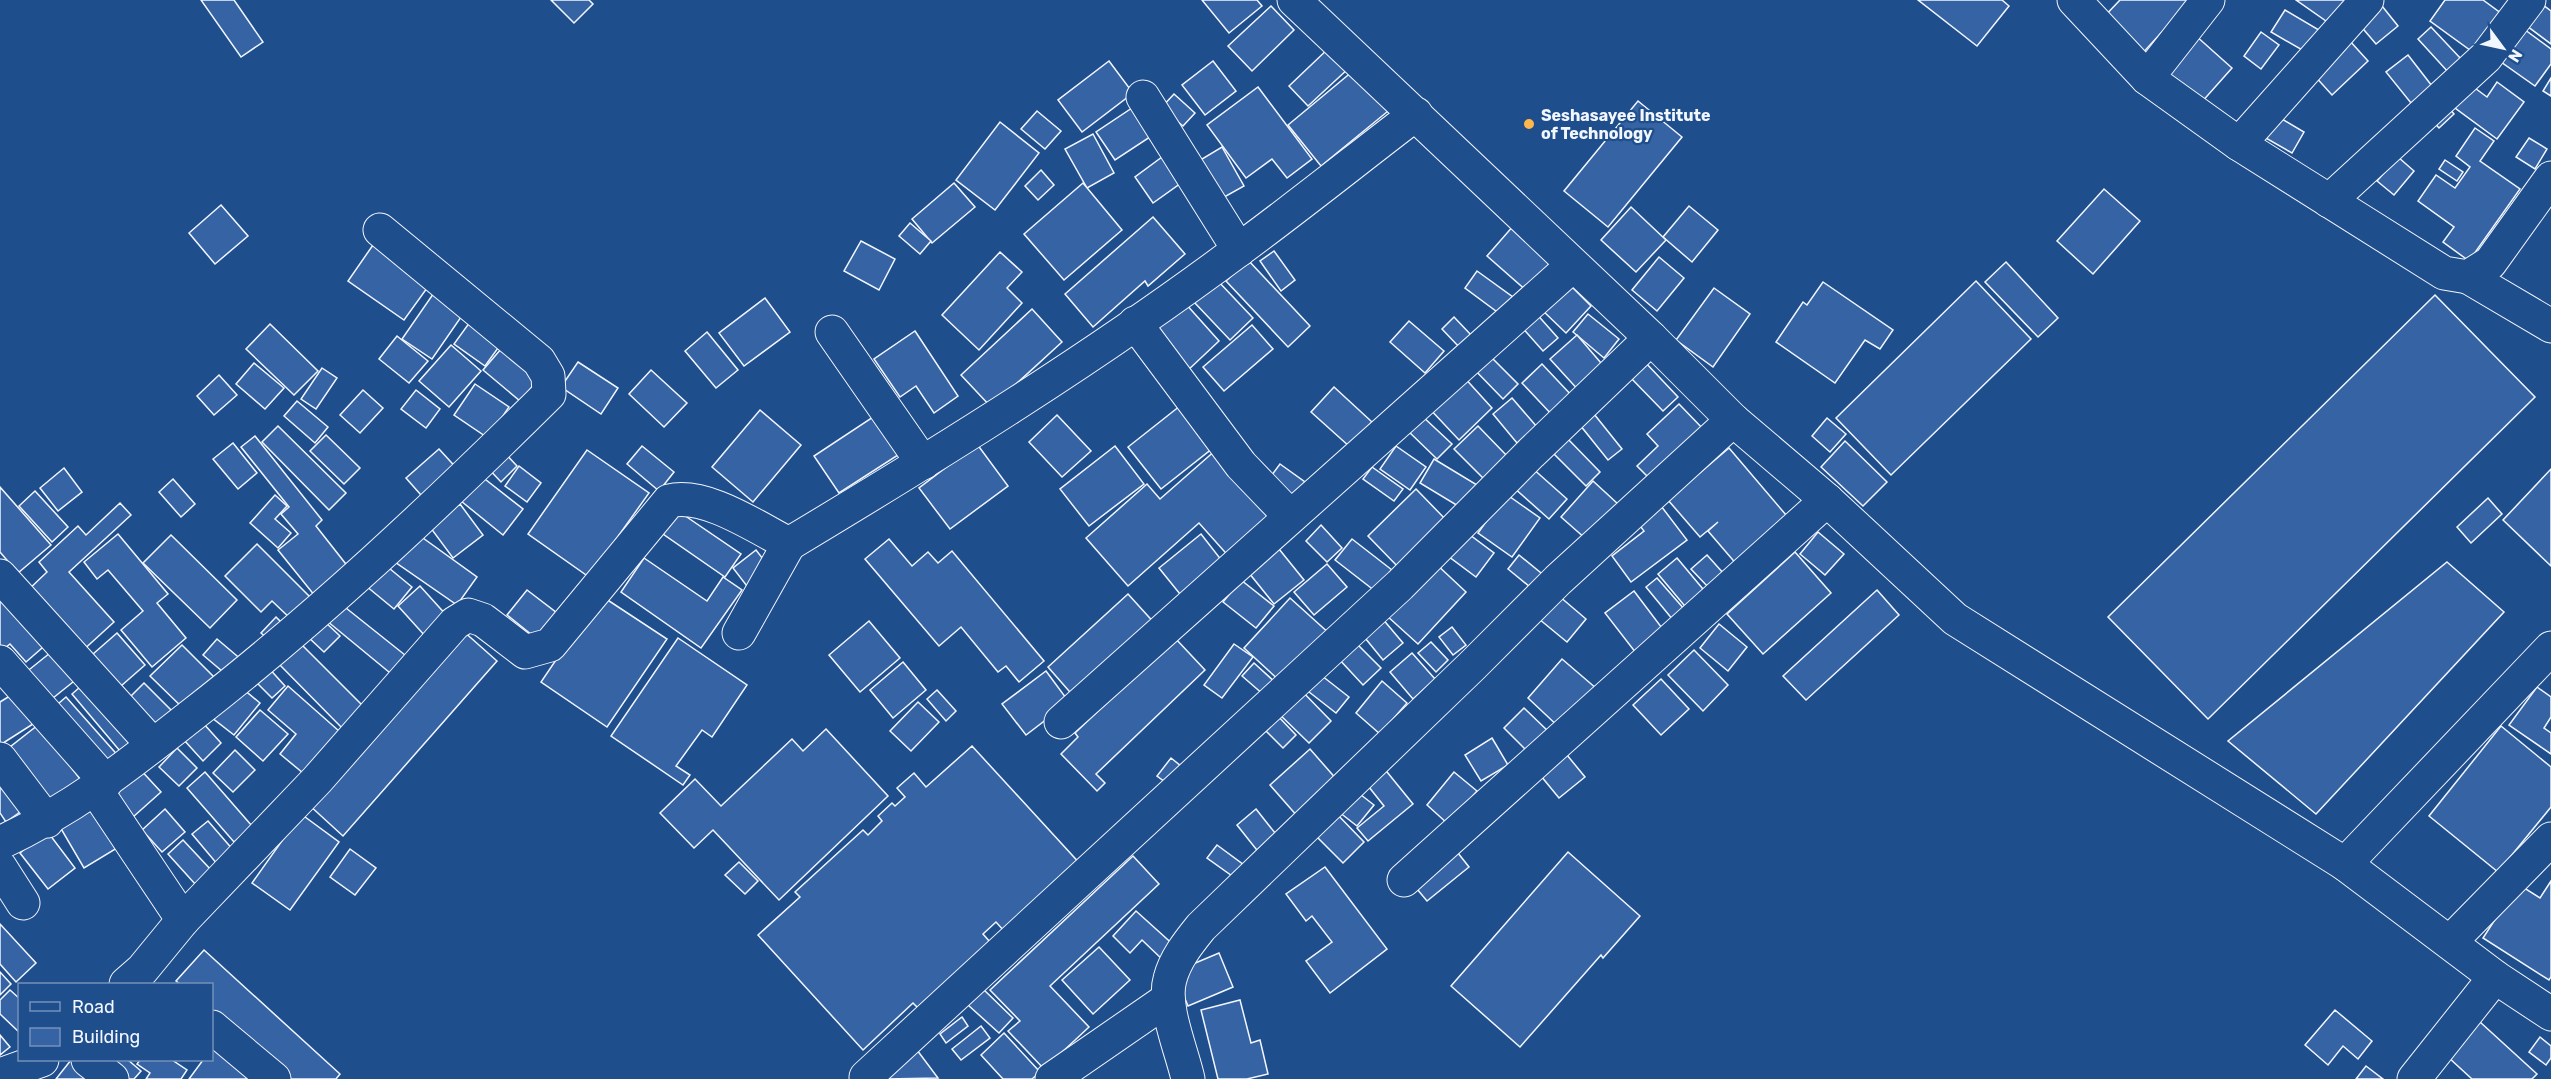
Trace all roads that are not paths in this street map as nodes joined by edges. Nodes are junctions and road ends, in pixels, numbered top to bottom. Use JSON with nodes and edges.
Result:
{"nodes":[{"id":1,"x":1294,"y":0,"type":"edge"},
{"id":2,"x":2074,"y":0,"type":"edge"},
{"id":3,"x":2208,"y":0,"type":"edge"},
{"id":4,"x":2367,"y":0,"type":"edge"},
{"id":5,"x":2529,"y":0,"type":"edge"},
{"id":6,"x":2147,"y":78,"type":"junction"},
{"id":7,"x":1143,"y":97,"type":"dead end"},
{"id":8,"x":1416,"y":114,"type":"junction"},
{"id":9,"x":2239,"y":144,"type":"junction"},
{"id":10,"x":2551,"y":178,"type":"edge"},
{"id":11,"x":2329,"y":201,"type":"junction"},
{"id":12,"x":380,"y":230,"type":"dead end"},
{"id":13,"x":1239,"y":250,"type":"junction"},
{"id":14,"x":1572,"y":266,"type":"junction"},
{"id":15,"x":2468,"y":278,"type":"junction"},
{"id":16,"x":1135,"y":323,"type":"junction"},
{"id":17,"x":2551,"y":326,"type":"edge"},
{"id":18,"x":832,"y":332,"type":"dead end"},
{"id":19,"x":1651,"y":338,"type":"junction"},
{"id":20,"x":1733,"y":420,"type":"junction"},
{"id":21,"x":923,"y":463,"type":"junction"},
{"id":22,"x":1827,"y":500,"type":"junction"},
{"id":23,"x":1290,"y":516,"type":"junction"},
{"id":24,"x":789,"y":544,"type":"junction"},
{"id":25,"x":0,"y":576,"type":"edge"},
{"id":26,"x":739,"y":633,"type":"dead end"},
{"id":27,"x":2551,"y":648,"type":"edge"},
{"id":28,"x":0,"y":662,"type":"edge"},
{"id":29,"x":1061,"y":722,"type":"dead end"},
{"id":30,"x":153,"y":745,"type":"junction"},
{"id":31,"x":0,"y":759,"type":"edge"},
{"id":32,"x":101,"y":786,"type":"junction"},
{"id":33,"x":47,"y":821,"type":"junction"},
{"id":34,"x":2551,"y":838,"type":"edge"},
{"id":35,"x":0,"y":843,"type":"edge"},
{"id":36,"x":2345,"y":864,"type":"junction"},
{"id":37,"x":0,"y":867,"type":"edge"},
{"id":38,"x":1404,"y":880,"type":"dead end"},
{"id":39,"x":23,"y":903,"type":"dead end"},
{"id":40,"x":183,"y":920,"type":"junction"},
{"id":41,"x":2450,"y":942,"type":"junction"},
{"id":42,"x":2495,"y":977,"type":"junction"},
{"id":43,"x":143,"y":980,"type":"edge"},
{"id":44,"x":1168,"y":999,"type":"junction"},
{"id":45,"x":2551,"y":1014,"type":"edge"},
{"id":46,"x":213,"y":1028,"type":"edge"},
{"id":47,"x":90,"y":1061,"type":"edge"},
{"id":48,"x":36,"y":1067,"type":"edge"},
{"id":49,"x":0,"y":1076,"type":"edge"},
{"id":50,"x":866,"y":1077,"type":"dead end"},
{"id":51,"x":112,"y":1079,"type":"edge"},
{"id":52,"x":274,"y":1079,"type":"edge"},
{"id":53,"x":1052,"y":1079,"type":"edge"},
{"id":54,"x":1188,"y":1079,"type":"edge"},
{"id":55,"x":2414,"y":1079,"type":"edge"}],
"edges":[{"from":1,"to":8,"type":"street"},
{"from":2,"to":6,"type":"street"},
{"from":3,"to":6,"type":"street"},
{"from":4,"to":9,"type":"street"},
{"from":5,"to":11,"type":"street"},
{"from":6,"to":9,"type":"street"},
{"from":7,"to":13,"type":"street"},
{"from":8,"to":13,"type":"street"},
{"from":8,"to":14,"type":"street"},
{"from":9,"to":11,"type":"street"},
{"from":10,"to":15,"type":"street"},
{"from":11,"to":15,"type":"street"},
{"from":12,"to":30,"type":"street"},
{"from":13,"to":16,"type":"street"},
{"from":14,"to":19,"type":"street"},
{"from":14,"to":23,"type":"street"},
{"from":15,"to":17,"type":"street"},
{"from":16,"to":21,"type":"street"},
{"from":16,"to":23,"type":"street"},
{"from":18,"to":21,"type":"street"},
{"from":19,"to":20,"type":"street"},
{"from":19,"to":50,"type":"street"},
{"from":20,"to":22,"type":"street"},
{"from":20,"to":44,"type":"street"},
{"from":21,"to":24,"type":"street"},
{"from":22,"to":36,"type":"street"},
{"from":22,"to":38,"type":"street"},
{"from":23,"to":29,"type":"street"},
{"from":24,"to":26,"type":"street"},
{"from":24,"to":40,"type":"street"},
{"from":25,"to":30,"type":"street"},
{"from":27,"to":36,"type":"street"},
{"from":28,"to":32,"type":"street"},
{"from":30,"to":32,"type":"street"},
{"from":31,"to":33,"type":"street"},
{"from":32,"to":33,"type":"street"},
{"from":32,"to":40,"type":"street"},
{"from":33,"to":35,"type":"street"},
{"from":34,"to":41,"type":"street"},
{"from":36,"to":41,"type":"street"},
{"from":37,"to":39,"type":"street"},
{"from":40,"to":43,"type":"street"},
{"from":41,"to":42,"type":"street"},
{"from":42,"to":45,"type":"street"},
{"from":42,"to":55,"type":"street"},
{"from":44,"to":53,"type":"street"},
{"from":44,"to":54,"type":"street"},
{"from":46,"to":52,"type":"street"},
{"from":47,"to":51,"type":"street"},
{"from":48,"to":49,"type":"street"}]}
